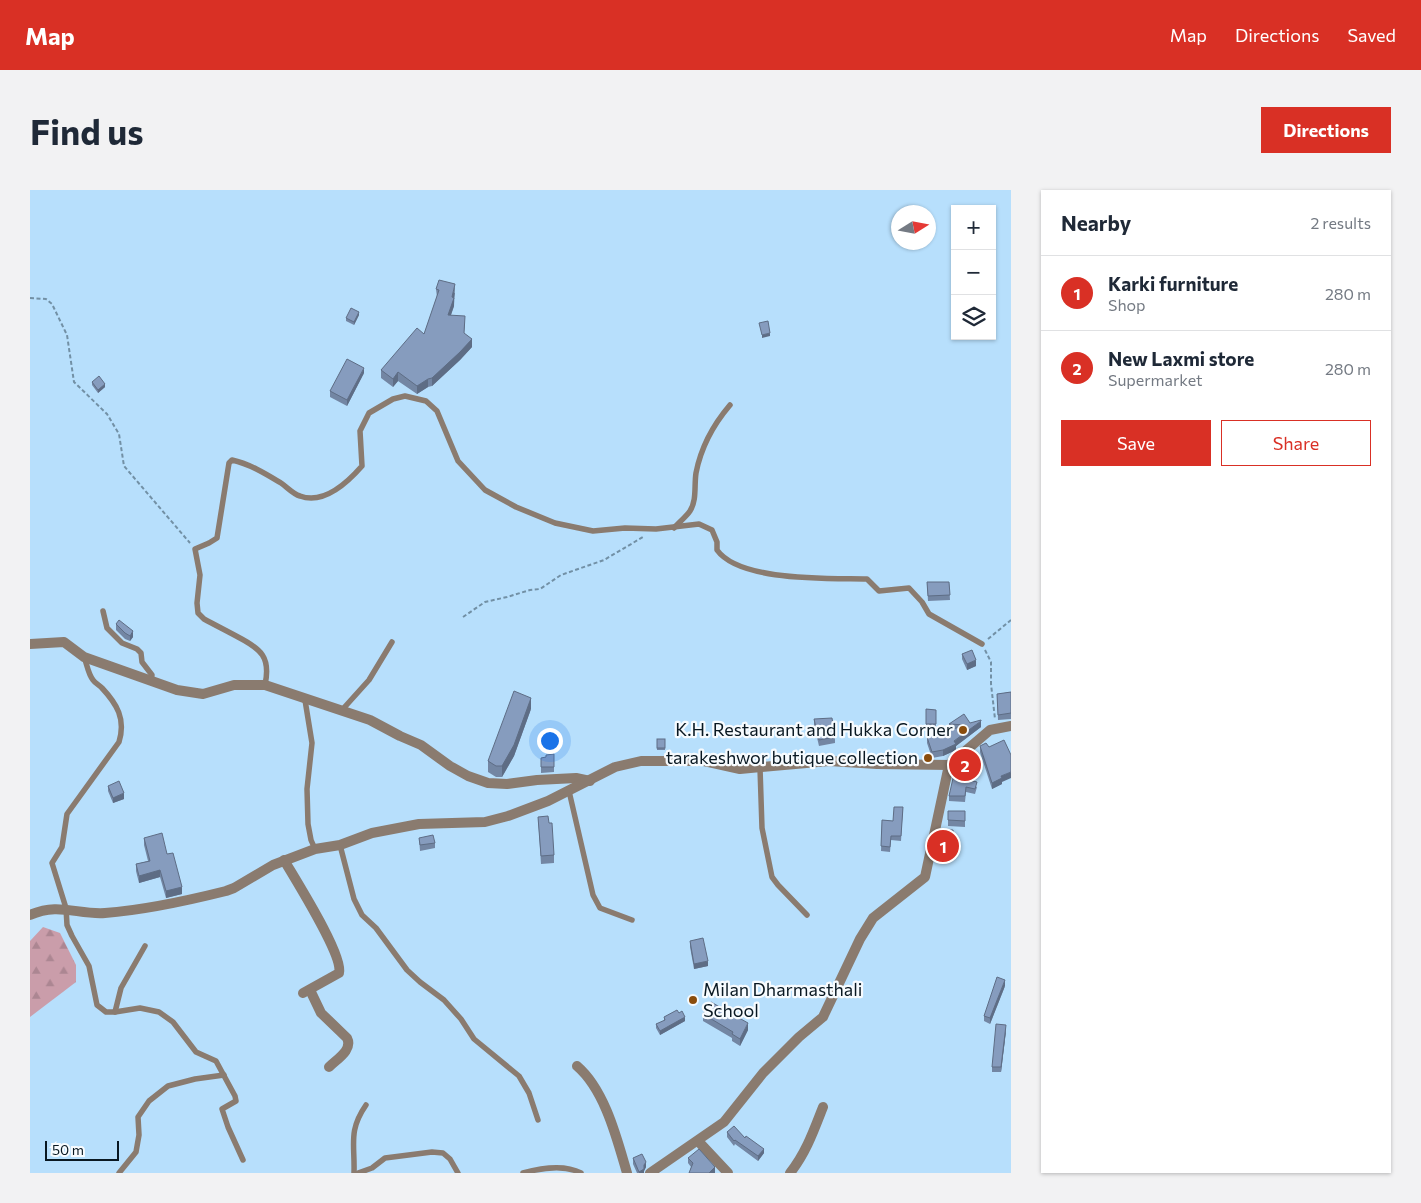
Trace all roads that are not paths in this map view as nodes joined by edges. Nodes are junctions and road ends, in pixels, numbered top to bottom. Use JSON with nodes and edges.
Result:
{"nodes":[{"id":1,"x":730,"y":405,"type":"dead end"},
{"id":2,"x":674,"y":528,"type":"junction"},
{"id":3,"x":103,"y":611,"type":"dead end"},
{"id":4,"x":392,"y":642,"type":"dead end"},
{"id":5,"x":30,"y":644,"type":"edge"},
{"id":6,"x":982,"y":644,"type":"road end"},
{"id":7,"x":84,"y":657,"type":"junction"},
{"id":8,"x":151,"y":682,"type":"junction"},
{"id":9,"x":265,"y":685,"type":"junction"},
{"id":10,"x":305,"y":700,"type":"junction"},
{"id":11,"x":342,"y":710,"type":"junction"},
{"id":12,"x":1011,"y":726,"type":"edge"},
{"id":13,"x":949,"y":765,"type":"junction"},
{"id":14,"x":760,"y":768,"type":"junction"},
{"id":15,"x":590,"y":781,"type":"junction"},
{"id":16,"x":569,"y":791,"type":"junction"},
{"id":17,"x":340,"y":845,"type":"junction"},
{"id":18,"x":315,"y":849,"type":"junction"},
{"id":19,"x":284,"y":860,"type":"junction"},
{"id":20,"x":66,"y":908,"type":"junction"},
{"id":21,"x":30,"y":915,"type":"edge"},
{"id":22,"x":807,"y":915,"type":"dead end"},
{"id":23,"x":632,"y":920,"type":"dead end"},
{"id":24,"x":145,"y":946,"type":"dead end"},
{"id":25,"x":115,"y":1012,"type":"junction"},
{"id":26,"x":577,"y":1066,"type":"dead end"},
{"id":27,"x":329,"y":1067,"type":"dead end"},
{"id":28,"x":224,"y":1074,"type":"junction"},
{"id":29,"x":366,"y":1105,"type":"dead end"},
{"id":30,"x":823,"y":1107,"type":"dead end"},
{"id":31,"x":538,"y":1120,"type":"dead end"},
{"id":32,"x":698,"y":1142,"type":"junction"},
{"id":33,"x":243,"y":1160,"type":"dead end"},
{"id":34,"x":119,"y":1173,"type":"edge"},
{"id":35,"x":354,"y":1173,"type":"edge"},
{"id":36,"x":358,"y":1173,"type":"edge"},
{"id":37,"x":458,"y":1173,"type":"edge"},
{"id":38,"x":523,"y":1173,"type":"edge"},
{"id":39,"x":581,"y":1173,"type":"edge"},
{"id":40,"x":627,"y":1173,"type":"edge"},
{"id":41,"x":650,"y":1173,"type":"edge"},
{"id":42,"x":728,"y":1173,"type":"edge"},
{"id":43,"x":790,"y":1173,"type":"edge"}],
"edges":[{"from":1,"to":2,"type":"lane"},
{"from":2,"to":6,"type":"lane"},
{"from":2,"to":9,"type":"lane"},
{"from":3,"to":8,"type":"lane"},
{"from":4,"to":11,"type":"lane"},
{"from":5,"to":7,"type":"street"},
{"from":7,"to":8,"type":"street"},
{"from":7,"to":20,"type":"lane"},
{"from":8,"to":9,"type":"street"},
{"from":9,"to":10,"type":"street"},
{"from":10,"to":11,"type":"street"},
{"from":10,"to":18,"type":"lane"},
{"from":11,"to":15,"type":"street"},
{"from":12,"to":13,"type":"street"},
{"from":13,"to":14,"type":"street"},
{"from":13,"to":32,"type":"street"},
{"from":14,"to":15,"type":"street"},
{"from":14,"to":22,"type":"lane"},
{"from":15,"to":16,"type":"street"},
{"from":16,"to":17,"type":"street"},
{"from":16,"to":23,"type":"lane"},
{"from":17,"to":18,"type":"street"},
{"from":17,"to":31,"type":"lane"},
{"from":18,"to":19,"type":"street"},
{"from":19,"to":20,"type":"street"},
{"from":19,"to":27,"type":"street"},
{"from":20,"to":21,"type":"street"},
{"from":20,"to":25,"type":"lane"},
{"from":24,"to":25,"type":"lane"},
{"from":25,"to":28,"type":"lane"},
{"from":26,"to":40,"type":"street"},
{"from":28,"to":33,"type":"lane"},
{"from":28,"to":34,"type":"lane"},
{"from":29,"to":35,"type":"lane"},
{"from":30,"to":43,"type":"street"},
{"from":32,"to":41,"type":"street"},
{"from":32,"to":42,"type":"street"},
{"from":36,"to":37,"type":"lane"},
{"from":38,"to":39,"type":"lane"}]}
